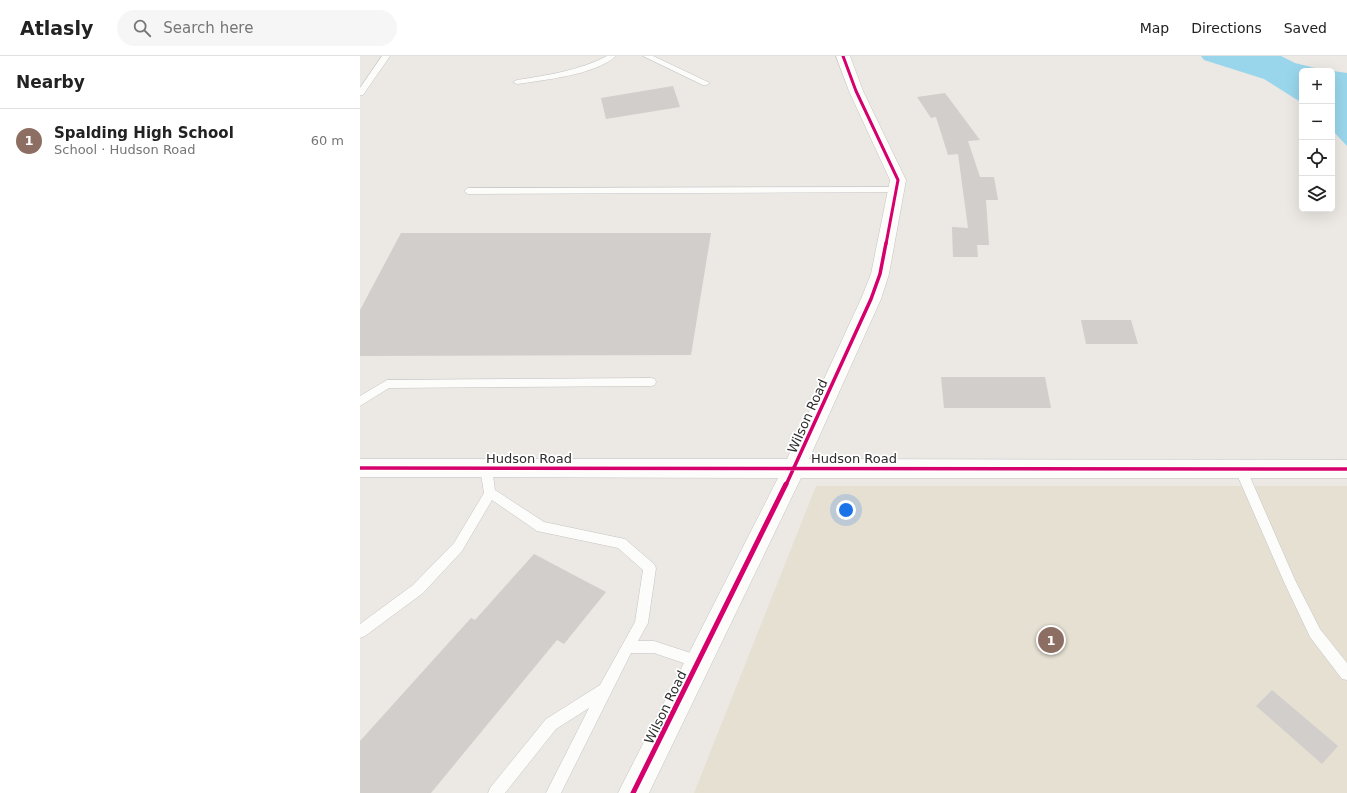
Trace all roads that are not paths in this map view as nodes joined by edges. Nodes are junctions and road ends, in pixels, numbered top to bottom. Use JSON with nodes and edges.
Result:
{"nodes":[{"id":1,"x":386,"y":56,"type":"edge"},
{"id":2,"x":612,"y":56,"type":"edge"},
{"id":3,"x":647,"y":56,"type":"edge"},
{"id":4,"x":843,"y":56,"type":"edge"},
{"id":5,"x":517,"y":82,"type":"dead end"},
{"id":6,"x":706,"y":83,"type":"dead end"},
{"id":7,"x":360,"y":93,"type":"edge"},
{"id":8,"x":896,"y":190,"type":"junction"},
{"id":9,"x":468,"y":191,"type":"dead end"},
{"id":10,"x":651,"y":382,"type":"dead end"},
{"id":11,"x":360,"y":402,"type":"edge"},
{"id":12,"x":360,"y":468,"type":"edge"},
{"id":13,"x":486,"y":468,"type":"junction"},
{"id":14,"x":794,"y":468,"type":"junction"},
{"id":15,"x":1241,"y":470,"type":"junction"},
{"id":16,"x":1347,"y":470,"type":"edge"},
{"id":17,"x":490,"y":493,"type":"junction"},
{"id":18,"x":360,"y":632,"type":"edge"},
{"id":19,"x":627,"y":647,"type":"junction"},
{"id":20,"x":698,"y":662,"type":"junction"},
{"id":21,"x":1347,"y":674,"type":"edge"},
{"id":22,"x":606,"y":690,"type":"junction"},
{"id":23,"x":495,"y":793,"type":"edge"},
{"id":24,"x":553,"y":793,"type":"edge"},
{"id":25,"x":633,"y":793,"type":"edge"}],
"edges":[{"from":1,"to":7,"type":"lane"},
{"from":2,"to":5,"type":"lane"},
{"from":3,"to":6,"type":"lane"},
{"from":4,"to":8,"type":"street","name":"Wilson Road"},
{"from":8,"to":9,"type":"lane"},
{"from":8,"to":14,"type":"street","name":"Wilson Road"},
{"from":10,"to":11,"type":"lane"},
{"from":12,"to":13,"type":"street","name":"Hudson Road"},
{"from":13,"to":14,"type":"street","name":"Hudson Road"},
{"from":13,"to":17,"type":"lane"},
{"from":14,"to":15,"type":"street","name":"Hudson Road"},
{"from":14,"to":20,"type":"street","name":"Wilson Road"},
{"from":15,"to":16,"type":"street","name":"Hudson Road"},
{"from":15,"to":21,"type":"lane"},
{"from":17,"to":18,"type":"lane"},
{"from":17,"to":19,"type":"lane"},
{"from":19,"to":20,"type":"lane"},
{"from":19,"to":22,"type":"lane"},
{"from":20,"to":25,"type":"street","name":"Wilson Road"},
{"from":22,"to":23,"type":"lane"},
{"from":22,"to":24,"type":"lane"}]}
